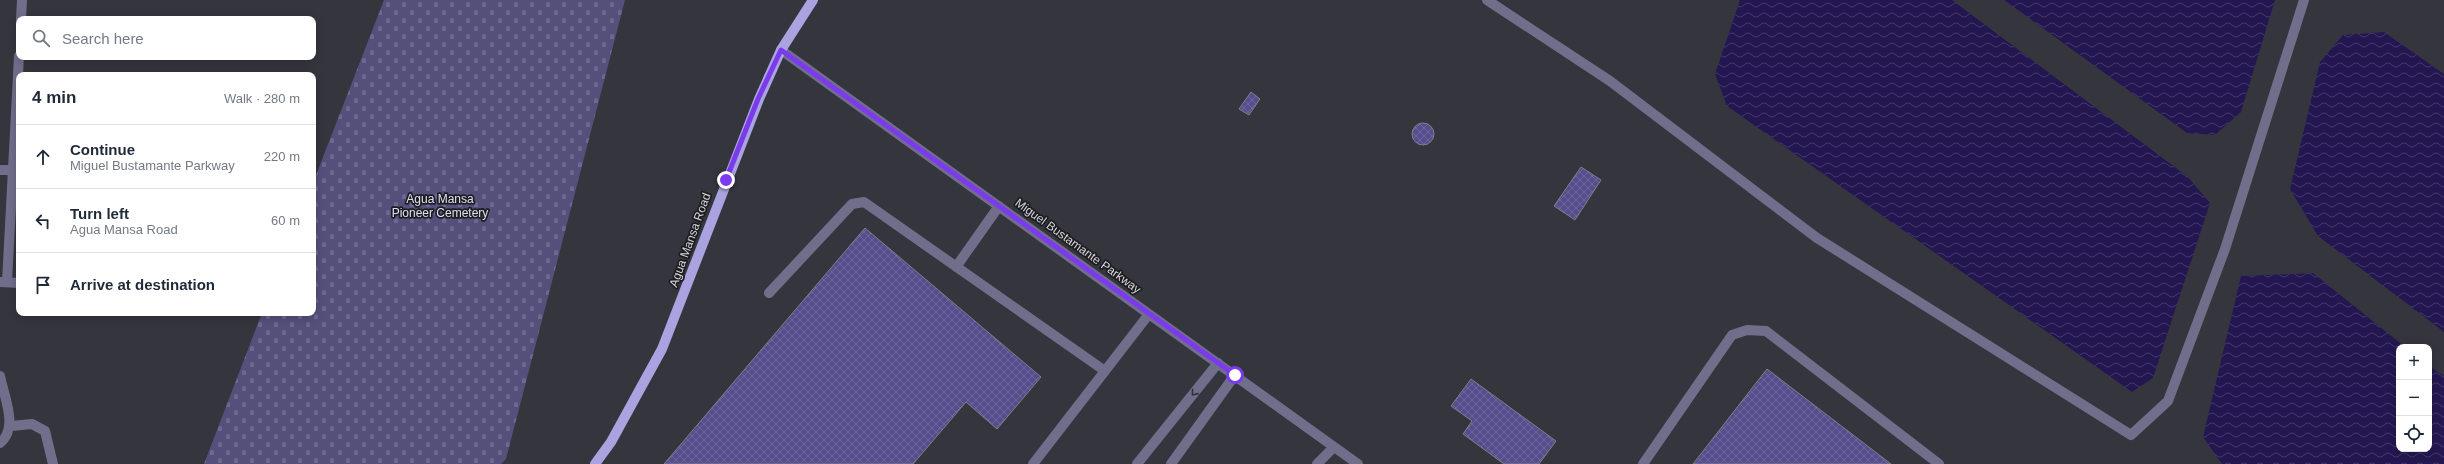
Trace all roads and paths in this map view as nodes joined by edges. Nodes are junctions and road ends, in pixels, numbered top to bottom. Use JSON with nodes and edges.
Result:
{"nodes":[{"id":1,"x":22,"y":0,"type":"edge"},
{"id":2,"x":813,"y":0,"type":"edge"},
{"id":3,"x":1486,"y":0,"type":"edge"},
{"id":4,"x":2304,"y":0,"type":"edge"},
{"id":5,"x":21,"y":16,"type":"edge"},
{"id":6,"x":781,"y":50,"type":"junction"},
{"id":7,"x":19,"y":60,"type":"edge"},
{"id":8,"x":18,"y":72,"type":"edge"},
{"id":9,"x":16,"y":124,"type":"edge"},
{"id":10,"x":0,"y":170,"type":"edge"},
{"id":11,"x":14,"y":170,"type":"junction"},
{"id":12,"x":1000,"y":206,"type":"junction"},
{"id":13,"x":956,"y":267,"type":"junction"},
{"id":14,"x":3,"y":282,"type":"edge"},
{"id":15,"x":16,"y":283,"type":"edge"},
{"id":16,"x":769,"y":293,"type":"dead end"},
{"id":17,"x":1150,"y":314,"type":"junction"},
{"id":18,"x":1218,"y":363,"type":"junction"},
{"id":19,"x":1105,"y":371,"type":"junction"},
{"id":20,"x":1235,"y":375,"type":"junction"},
{"id":21,"x":0,"y":376,"type":"edge"},
{"id":22,"x":11,"y":426,"type":"junction"},
{"id":23,"x":0,"y":443,"type":"edge"},
{"id":24,"x":1334,"y":446,"type":"junction"},
{"id":25,"x":53,"y":464,"type":"edge"},
{"id":26,"x":596,"y":464,"type":"edge"},
{"id":27,"x":1033,"y":464,"type":"edge"},
{"id":28,"x":1137,"y":464,"type":"edge"},
{"id":29,"x":1170,"y":464,"type":"edge"},
{"id":30,"x":1317,"y":464,"type":"edge"},
{"id":31,"x":1358,"y":464,"type":"edge"},
{"id":32,"x":1643,"y":464,"type":"edge"},
{"id":33,"x":1939,"y":464,"type":"edge"}],
"edges":[{"from":1,"to":5,"type":"street"},
{"from":2,"to":6,"type":"main road","name":"Agua Mansa Road"},
{"from":3,"to":4,"type":"street"},
{"from":6,"to":12,"type":"street","name":"Miguel Bustamante Parkway"},
{"from":6,"to":26,"type":"main road","name":"Agua Mansa Road"},
{"from":7,"to":8,"type":"street"},
{"from":9,"to":11,"type":"street"},
{"from":10,"to":11,"type":"street"},
{"from":11,"to":14,"type":"street"},
{"from":12,"to":13,"type":"street"},
{"from":12,"to":17,"type":"street","name":"Miguel Bustamante Parkway"},
{"from":13,"to":16,"type":"street"},
{"from":13,"to":19,"type":"street"},
{"from":14,"to":15,"type":"street"},
{"from":17,"to":18,"type":"street","name":"Miguel Bustamante Parkway"},
{"from":17,"to":19,"type":"street"},
{"from":18,"to":20,"type":"street","name":"Miguel Bustamante Parkway"},
{"from":18,"to":28,"type":"street","one_way":true},
{"from":19,"to":27,"type":"street"},
{"from":20,"to":24,"type":"street","name":"Miguel Bustamante Parkway"},
{"from":20,"to":29,"type":"street"},
{"from":21,"to":22,"type":"street"},
{"from":22,"to":23,"type":"street"},
{"from":22,"to":25,"type":"street"},
{"from":24,"to":30,"type":"street"},
{"from":24,"to":31,"type":"street","name":"Miguel Bustamante Parkway"},
{"from":32,"to":33,"type":"street"}]}
